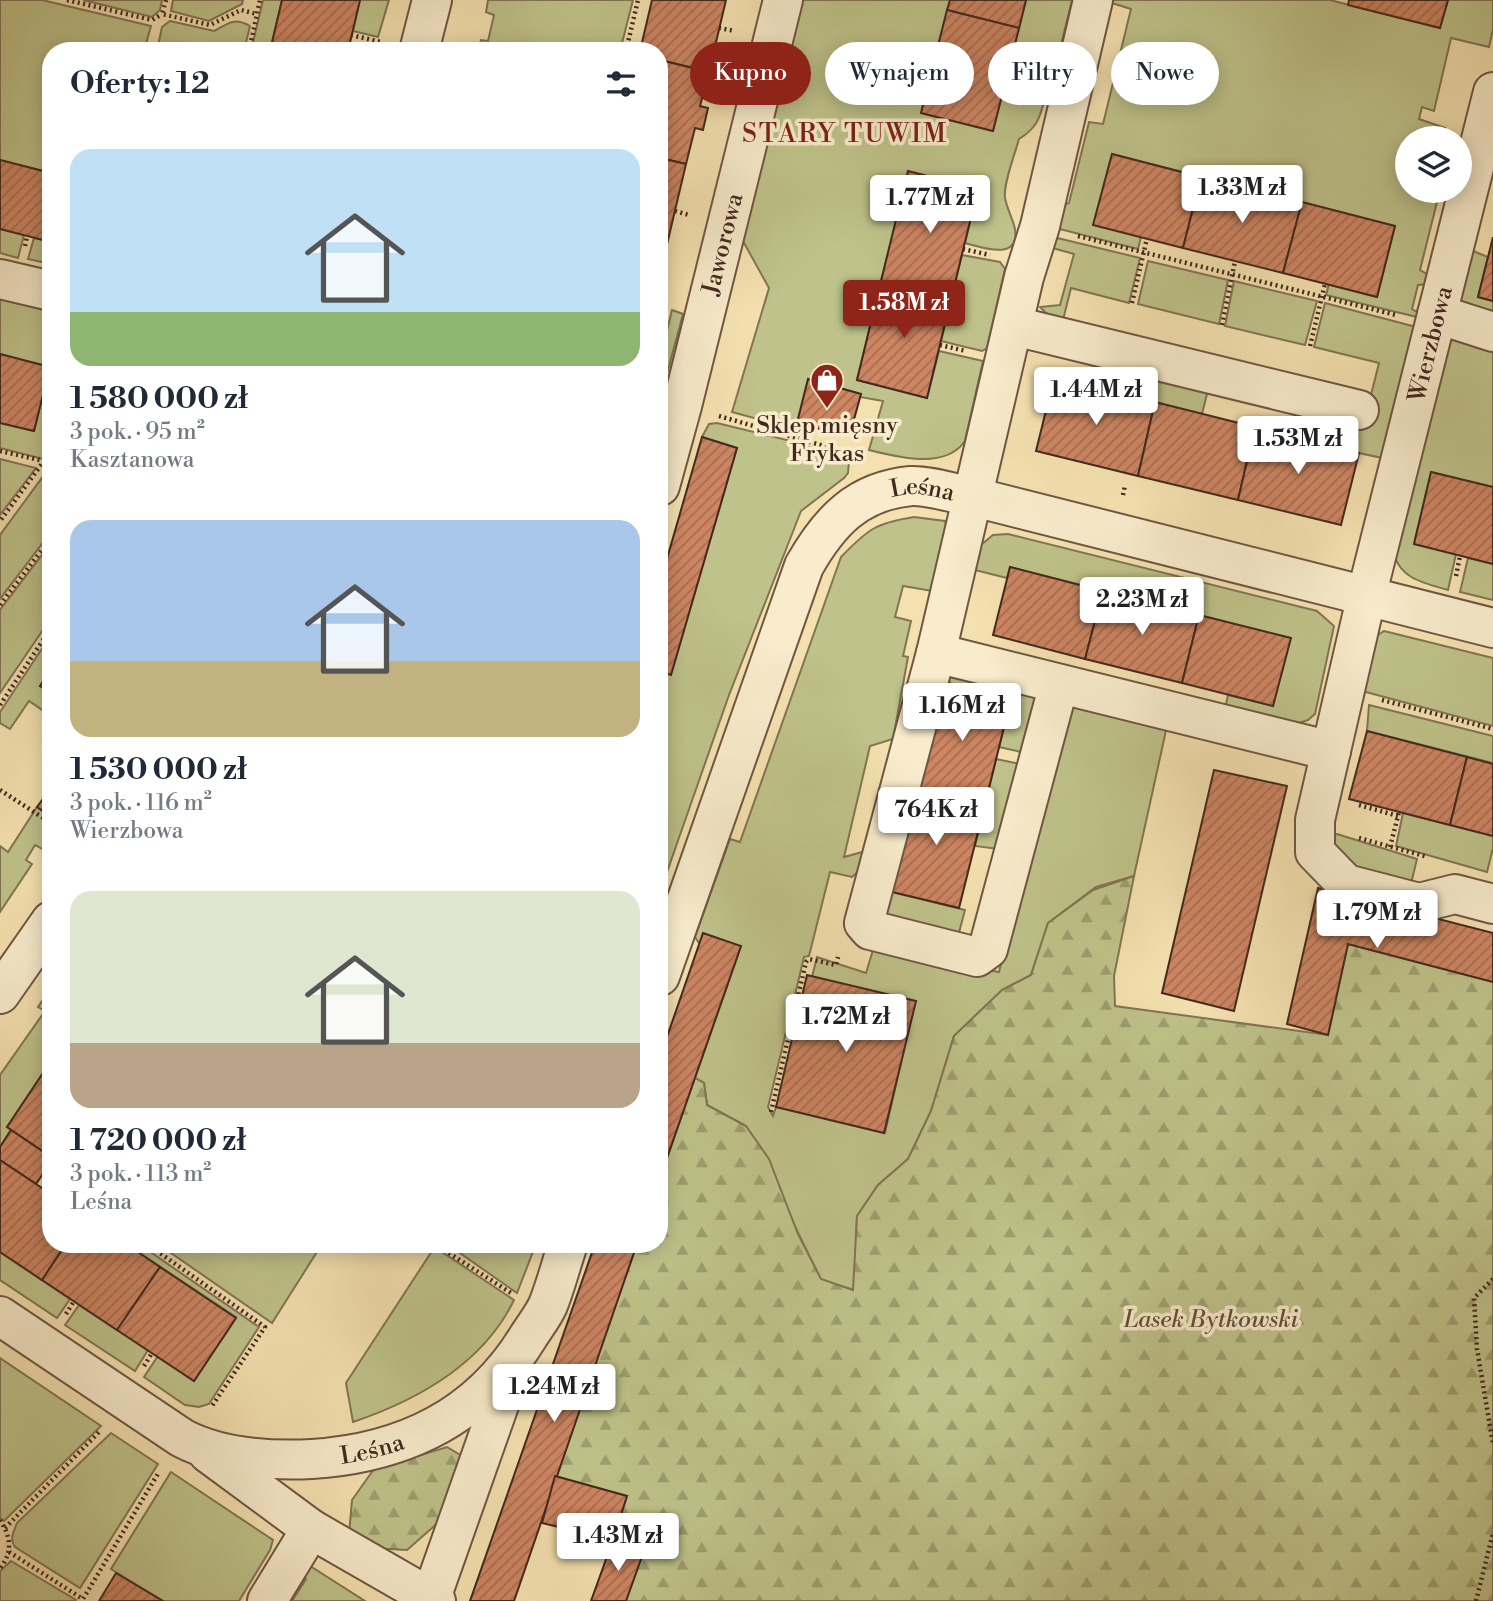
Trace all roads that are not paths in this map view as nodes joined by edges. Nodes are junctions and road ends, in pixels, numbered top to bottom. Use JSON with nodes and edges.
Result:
{"nodes":[{"id":1,"x":432,"y":0,"type":"edge"},
{"id":2,"x":783,"y":0,"type":"edge"},
{"id":3,"x":1093,"y":0,"type":"edge"},
{"id":4,"x":404,"y":42,"type":"edge"},
{"id":5,"x":1493,"y":92,"type":"edge"},
{"id":6,"x":0,"y":279,"type":"edge"},
{"id":7,"x":42,"y":289,"type":"edge"},
{"id":8,"x":1437,"y":314,"type":"junction"},
{"id":9,"x":1014,"y":326,"type":"junction"},
{"id":10,"x":1493,"y":332,"type":"edge"},
{"id":11,"x":1359,"y":410,"type":"dead end"},
{"id":12,"x":668,"y":457,"type":"edge"},
{"id":13,"x":974,"y":497,"type":"junction"},
{"id":14,"x":1367,"y":596,"type":"junction"},
{"id":15,"x":1493,"y":628,"type":"edge"},
{"id":16,"x":936,"y":653,"type":"junction"},
{"id":17,"x":1059,"y":684,"type":"junction"},
{"id":18,"x":1331,"y":751,"type":"junction"},
{"id":19,"x":1493,"y":904,"type":"edge"},
{"id":20,"x":42,"y":934,"type":"edge"},
{"id":21,"x":668,"y":953,"type":"edge"},
{"id":22,"x":0,"y":995,"type":"edge"},
{"id":23,"x":565,"y":1253,"type":"edge"},
{"id":24,"x":0,"y":1316,"type":"edge"},
{"id":25,"x":515,"y":1358,"type":"junction"},
{"id":26,"x":200,"y":1447,"type":"junction"},
{"id":27,"x":311,"y":1529,"type":"junction"},
{"id":28,"x":434,"y":1600,"type":"edge"},
{"id":29,"x":267,"y":1601,"type":"edge"}],
"edges":[{"from":1,"to":4,"type":"street"},
{"from":2,"to":12,"type":"street","name":"Jaworowa"},
{"from":3,"to":9,"type":"street"},
{"from":5,"to":8,"type":"street","name":"Wierzbowa"},
{"from":6,"to":7,"type":"street"},
{"from":8,"to":10,"type":"street"},
{"from":8,"to":14,"type":"street","name":"Wierzbowa"},
{"from":9,"to":11,"type":"street"},
{"from":9,"to":13,"type":"street"},
{"from":13,"to":14,"type":"street","name":"Leśna"},
{"from":13,"to":16,"type":"street"},
{"from":13,"to":21,"type":"street","name":"Leśna"},
{"from":14,"to":15,"type":"street","name":"Leśna"},
{"from":14,"to":18,"type":"street","name":"Wierzbowa"},
{"from":16,"to":17,"type":"street"},
{"from":16,"to":17,"type":"street"},
{"from":17,"to":18,"type":"street"},
{"from":18,"to":19,"type":"street","name":"Wierzbowa"},
{"from":20,"to":22,"type":"street"},
{"from":23,"to":25,"type":"street","name":"Leśna"},
{"from":24,"to":26,"type":"street","name":"Leśna"},
{"from":25,"to":26,"type":"street","name":"Leśna"},
{"from":25,"to":28,"type":"street","name":"Leśna"},
{"from":26,"to":27,"type":"street","name":"Leśna"},
{"from":27,"to":28,"type":"street","name":"Leśna"},
{"from":27,"to":29,"type":"street"}]}
